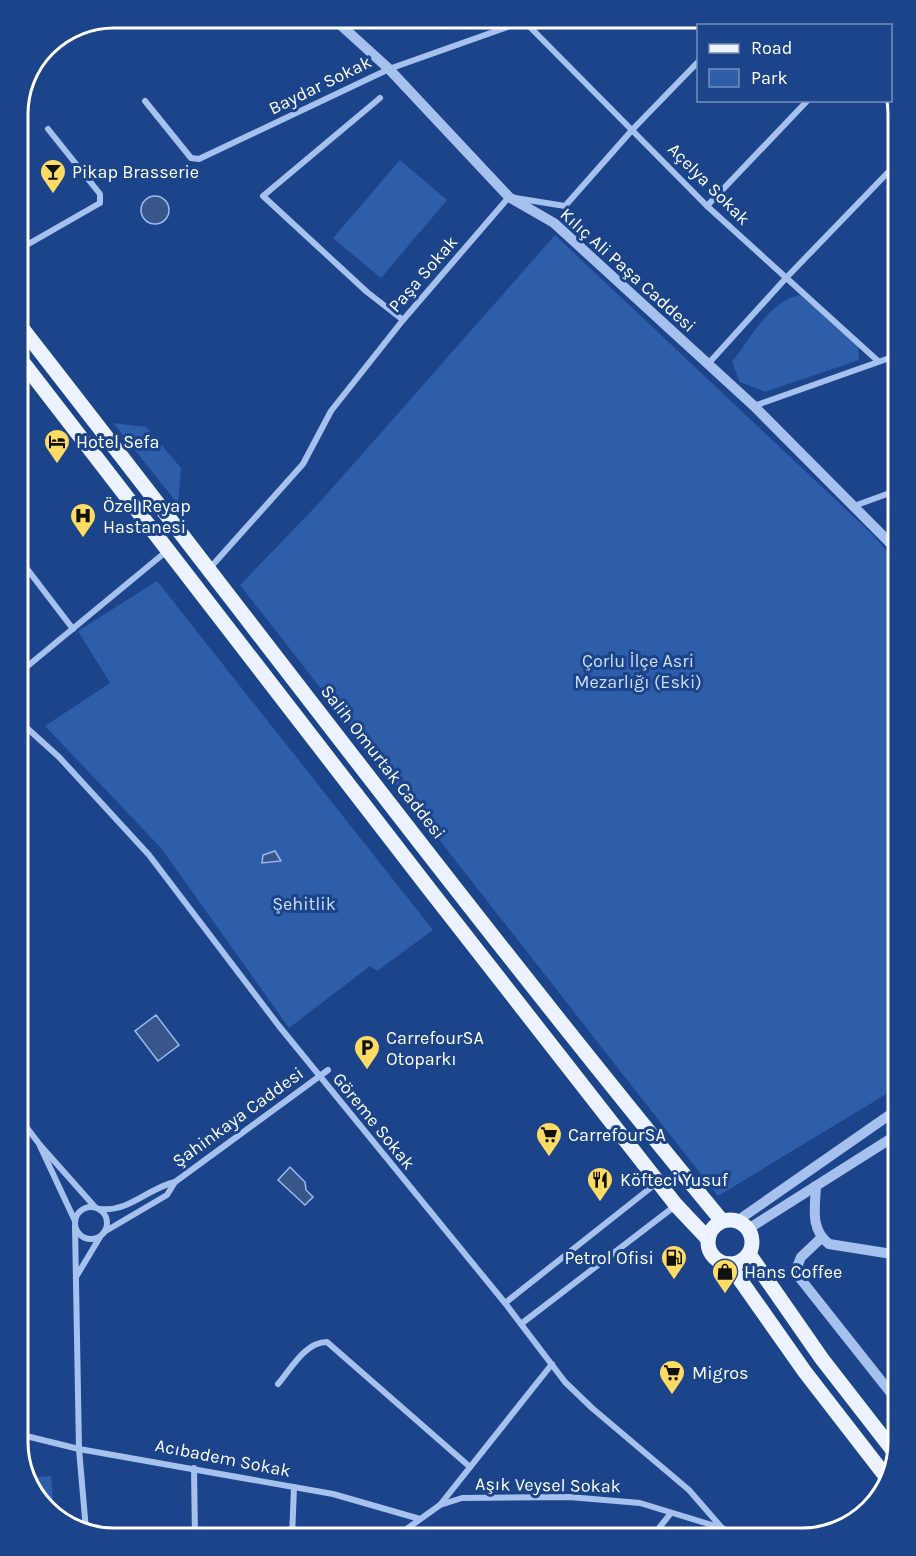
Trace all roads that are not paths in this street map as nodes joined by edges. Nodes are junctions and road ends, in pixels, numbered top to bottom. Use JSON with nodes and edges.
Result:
{"nodes":[{"id":1,"x":344,"y":28,"type":"edge"},
{"id":2,"x":506,"y":29,"type":"edge"},
{"id":3,"x":532,"y":29,"type":"edge"},
{"id":4,"x":697,"y":64,"type":"edge"},
{"id":5,"x":389,"y":69,"type":"junction"},
{"id":6,"x":380,"y":98,"type":"dead end"},
{"id":7,"x":145,"y":100,"type":"dead end"},
{"id":8,"x":806,"y":102,"type":"edge"},
{"id":9,"x":48,"y":129,"type":"dead end"},
{"id":10,"x":633,"y":129,"type":"junction"},
{"id":11,"x":888,"y":172,"type":"edge"},
{"id":12,"x":509,"y":197,"type":"junction"},
{"id":13,"x":707,"y":206,"type":"junction"},
{"id":14,"x":29,"y":244,"type":"edge"},
{"id":15,"x":786,"y":278,"type":"junction"},
{"id":16,"x":403,"y":320,"type":"junction"},
{"id":17,"x":29,"y":337,"type":"edge"},
{"id":18,"x":888,"y":358,"type":"edge"},
{"id":19,"x":878,"y":361,"type":"junction"},
{"id":20,"x":708,"y":364,"type":"junction"},
{"id":21,"x":29,"y":370,"type":"edge"},
{"id":22,"x":754,"y":406,"type":"junction"},
{"id":23,"x":888,"y":494,"type":"edge"},
{"id":24,"x":854,"y":506,"type":"junction"},
{"id":25,"x":888,"y":541,"type":"edge"},
{"id":26,"x":168,"y":550,"type":"junction"},
{"id":27,"x":29,"y":571,"type":"edge"},
{"id":28,"x":208,"y":571,"type":"junction"},
{"id":29,"x":73,"y":629,"type":"junction"},
{"id":30,"x":29,"y":665,"type":"edge"},
{"id":31,"x":29,"y":731,"type":"edge"},
{"id":32,"x":328,"y":1070,"type":"dead end"},
{"id":33,"x":319,"y":1076,"type":"junction"},
{"id":34,"x":888,"y":1116,"type":"edge"},
{"id":35,"x":28,"y":1131,"type":"edge"},
{"id":36,"x":888,"y":1140,"type":"edge"},
{"id":37,"x":40,"y":1145,"type":"junction"},
{"id":38,"x":175,"y":1182,"type":"junction"},
{"id":39,"x":658,"y":1182,"type":"junction"},
{"id":40,"x":816,"y":1186,"type":"junction"},
{"id":41,"x":676,"y":1205,"type":"junction"},
{"id":42,"x":97,"y":1208,"type":"junction"},
{"id":43,"x":75,"y":1224,"type":"junction"},
{"id":44,"x":735,"y":1224,"type":"junction"},
{"id":45,"x":102,"y":1234,"type":"junction"},
{"id":46,"x":821,"y":1238,"type":"junction"},
{"id":47,"x":708,"y":1239,"type":"junction"},
{"id":48,"x":888,"y":1253,"type":"edge"},
{"id":49,"x":749,"y":1254,"type":"junction"},
{"id":50,"x":729,"y":1264,"type":"junction"},
{"id":51,"x":75,"y":1280,"type":"junction"},
{"id":52,"x":505,"y":1303,"type":"junction"},
{"id":53,"x":521,"y":1324,"type":"junction"},
{"id":54,"x":552,"y":1364,"type":"junction"},
{"id":55,"x":278,"y":1384,"type":"dead end"},
{"id":56,"x":888,"y":1389,"type":"edge"},
{"id":57,"x":28,"y":1436,"type":"edge"},
{"id":58,"x":888,"y":1444,"type":"edge"},
{"id":59,"x":79,"y":1449,"type":"junction"},
{"id":60,"x":470,"y":1467,"type":"junction"},
{"id":61,"x":194,"y":1468,"type":"junction"},
{"id":62,"x":882,"y":1472,"type":"edge"},
{"id":63,"x":294,"y":1487,"type":"junction"},
{"id":64,"x":440,"y":1505,"type":"junction"},
{"id":65,"x":671,"y":1513,"type":"junction"},
{"id":66,"x":420,"y":1519,"type":"junction"},
{"id":67,"x":85,"y":1522,"type":"edge"},
{"id":68,"x":195,"y":1527,"type":"edge"},
{"id":69,"x":292,"y":1527,"type":"edge"},
{"id":70,"x":408,"y":1527,"type":"edge"},
{"id":71,"x":661,"y":1528,"type":"edge"},
{"id":72,"x":722,"y":1528,"type":"joint"}],
"edges":[{"from":1,"to":5,"type":"street","name":"Kılıç Ali Paşa Caddesi"},
{"from":2,"to":5,"type":"street","name":"Baydar Sokak"},
{"from":3,"to":10,"type":"street","name":"Açelya Sokak"},
{"from":4,"to":10,"type":"street"},
{"from":5,"to":7,"type":"street","name":"Baydar Sokak"},
{"from":5,"to":12,"type":"street","name":"Kılıç Ali Paşa Caddesi"},
{"from":6,"to":16,"type":"street"},
{"from":8,"to":13,"type":"street"},
{"from":9,"to":14,"type":"street"},
{"from":10,"to":12,"type":"street"},
{"from":10,"to":13,"type":"street","name":"Açelya Sokak"},
{"from":11,"to":15,"type":"street"},
{"from":12,"to":16,"type":"street","name":"Paşa Sokak"},
{"from":12,"to":20,"type":"street","name":"Kılıç Ali Paşa Caddesi"},
{"from":13,"to":15,"type":"street","name":"Açelya Sokak"},
{"from":15,"to":19,"type":"street","name":"Açelya Sokak"},
{"from":15,"to":20,"type":"street"},
{"from":16,"to":28,"type":"street","name":"Paşa Sokak"},
{"from":17,"to":28,"type":"main road","name":"Salih Omurtak Caddesi"},
{"from":18,"to":19,"type":"street"},
{"from":19,"to":22,"type":"street"},
{"from":20,"to":22,"type":"street","name":"Kılıç Ali Paşa Caddesi"},
{"from":21,"to":26,"type":"main road"},
{"from":22,"to":24,"type":"street","name":"Kılıç Ali Paşa Caddesi"},
{"from":23,"to":24,"type":"street"},
{"from":24,"to":25,"type":"street","name":"Kılıç Ali Paşa Caddesi"},
{"from":26,"to":29,"type":"street"},
{"from":26,"to":39,"type":"main road"},
{"from":27,"to":29,"type":"street"},
{"from":28,"to":44,"type":"main road","name":"Salih Omurtak Caddesi"},
{"from":29,"to":30,"type":"street"},
{"from":31,"to":33,"type":"street","name":"Göreme Sokak"},
{"from":32,"to":33,"type":"street","name":"Şahinkaya Caddesi"},
{"from":33,"to":38,"type":"street","name":"Şahinkaya Caddesi"},
{"from":33,"to":52,"type":"street","name":"Göreme Sokak"},
{"from":34,"to":44,"type":"street"},
{"from":35,"to":37,"type":"street"},
{"from":36,"to":40,"type":"street"},
{"from":37,"to":42,"type":"street"},
{"from":37,"to":43,"type":"street"},
{"from":38,"to":42,"type":"street"},
{"from":38,"to":45,"type":"street"},
{"from":39,"to":41,"type":"main road"},
{"from":39,"to":52,"type":"street"},
{"from":40,"to":44,"type":"street"},
{"from":40,"to":46,"type":"street"},
{"from":41,"to":47,"type":"main road"},
{"from":41,"to":53,"type":"street"},
{"from":42,"to":43,"type":"street"},
{"from":42,"to":45,"type":"street"},
{"from":43,"to":45,"type":"street"},
{"from":43,"to":51,"type":"street"},
{"from":44,"to":47,"type":"main road"},
{"from":44,"to":49,"type":"main road"},
{"from":45,"to":51,"type":"street"},
{"from":46,"to":48,"type":"street"},
{"from":46,"to":56,"type":"street"},
{"from":47,"to":50,"type":"main road"},
{"from":49,"to":50,"type":"main road"},
{"from":49,"to":58,"type":"main road"},
{"from":50,"to":62,"type":"main road"},
{"from":51,"to":59,"type":"street"},
{"from":52,"to":53,"type":"street","name":"Göreme Sokak"},
{"from":53,"to":54,"type":"street","name":"Göreme Sokak"},
{"from":54,"to":60,"type":"street"},
{"from":54,"to":72,"type":"street","name":"Göreme Sokak"},
{"from":55,"to":60,"type":"street"},
{"from":57,"to":59,"type":"street","name":"Acıbadem Sokak"},
{"from":59,"to":61,"type":"street","name":"Acıbadem Sokak"},
{"from":59,"to":67,"type":"street"},
{"from":60,"to":64,"type":"street"},
{"from":61,"to":63,"type":"street","name":"Acıbadem Sokak"},
{"from":61,"to":68,"type":"street"},
{"from":63,"to":66,"type":"street","name":"Acıbadem Sokak"},
{"from":63,"to":69,"type":"street"},
{"from":64,"to":65,"type":"street","name":"Aşık Veysel Sokak"},
{"from":64,"to":66,"type":"street","name":"Aşık Veysel Sokak"},
{"from":65,"to":71,"type":"street"},
{"from":65,"to":72,"type":"street","name":"Aşık Veysel Sokak"},
{"from":66,"to":70,"type":"street","name":"Aşık Veysel Sokak"}]}
